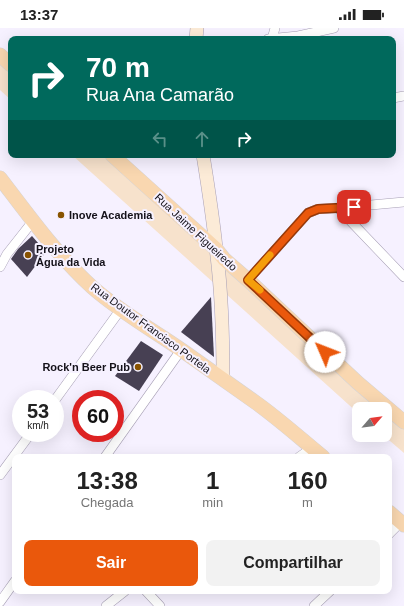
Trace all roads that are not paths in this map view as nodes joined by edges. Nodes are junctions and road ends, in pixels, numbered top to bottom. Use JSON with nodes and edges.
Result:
{"nodes":[{"id":1,"x":334,"y":28,"type":"edge"},
{"id":2,"x":298,"y":36,"type":"edge"},
{"id":3,"x":0,"y":55,"type":"edge"},
{"id":4,"x":8,"y":62,"type":"edge"},
{"id":5,"x":115,"y":158,"type":"edge"},
{"id":6,"x":203,"y":158,"type":"edge"},
{"id":7,"x":0,"y":178,"type":"edge"},
{"id":8,"x":404,"y":202,"type":"edge"},
{"id":9,"x":338,"y":208,"type":"junction"},
{"id":10,"x":32,"y":221,"type":"junction"},
{"id":11,"x":216,"y":249,"type":"junction"},
{"id":12,"x":0,"y":267,"type":"edge"},
{"id":13,"x":404,"y":277,"type":"edge"},
{"id":14,"x":248,"y":280,"type":"junction"},
{"id":15,"x":121,"y":309,"type":"junction"},
{"id":16,"x":181,"y":350,"type":"junction"},
{"id":17,"x":223,"y":379,"type":"junction"},
{"id":18,"x":62,"y":390,"type":"edge"},
{"id":19,"x":404,"y":422,"type":"edge"},
{"id":20,"x":24,"y":442,"type":"edge"},
{"id":21,"x":312,"y":448,"type":"junction"},
{"id":22,"x":16,"y":454,"type":"edge"},
{"id":23,"x":107,"y":454,"type":"edge"},
{"id":24,"x":303,"y":454,"type":"edge"},
{"id":25,"x":320,"y":454,"type":"edge"},
{"id":26,"x":12,"y":459,"type":"edge"},
{"id":27,"x":0,"y":475,"type":"edge"},
{"id":28,"x":392,"y":514,"type":"edge"},
{"id":29,"x":403,"y":523,"type":"edge"},
{"id":30,"x":392,"y":532,"type":"edge"},
{"id":31,"x":12,"y":585,"type":"edge"},
{"id":32,"x":121,"y":594,"type":"edge"},
{"id":33,"x":149,"y":594,"type":"edge"},
{"id":34,"x":327,"y":594,"type":"edge"},
{"id":35,"x":0,"y":602,"type":"edge"},
{"id":36,"x":106,"y":606,"type":"edge"},
{"id":37,"x":160,"y":606,"type":"edge"},
{"id":38,"x":314,"y":606,"type":"edge"}],
"edges":[{"from":1,"to":2,"type":"street"},
{"from":3,"to":4,"type":"main road"},
{"from":5,"to":11,"type":"main road","name":"Rua Jaime Figueiredo"},
{"from":6,"to":11,"type":"main road"},
{"from":7,"to":10,"type":"main road","name":"Rua Doutor Francisco Portela"},
{"from":8,"to":9,"type":"street"},
{"from":9,"to":13,"type":"street"},
{"from":9,"to":14,"type":"street"},
{"from":10,"to":12,"type":"street"},
{"from":10,"to":15,"type":"main road","name":"Rua Doutor Francisco Portela"},
{"from":11,"to":14,"type":"main road","name":"Rua Jaime Figueiredo"},
{"from":11,"to":17,"type":"main road"},
{"from":14,"to":19,"type":"main road","name":"Rua Jaime Figueiredo"},
{"from":15,"to":16,"type":"main road","name":"Rua Doutor Francisco Portela"},
{"from":15,"to":18,"type":"street"},
{"from":16,"to":17,"type":"main road","name":"Rua Doutor Francisco Portela"},
{"from":16,"to":23,"type":"street"},
{"from":17,"to":21,"type":"main road","name":"Rua Doutor Francisco Portela"},
{"from":20,"to":22,"type":"street"},
{"from":21,"to":24,"type":"street"},
{"from":21,"to":25,"type":"main road","name":"Rua Doutor Francisco Portela"},
{"from":26,"to":27,"type":"street"},
{"from":28,"to":29,"type":"main road"},
{"from":29,"to":30,"type":"street"},
{"from":31,"to":35,"type":"street"},
{"from":32,"to":36,"type":"street"},
{"from":33,"to":37,"type":"street"},
{"from":34,"to":38,"type":"street"}]}
